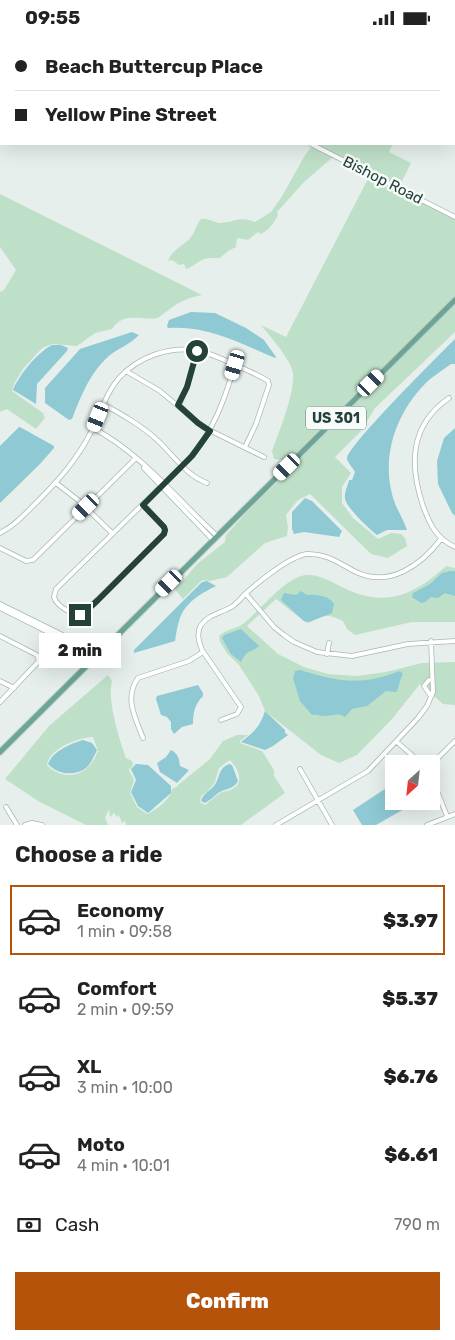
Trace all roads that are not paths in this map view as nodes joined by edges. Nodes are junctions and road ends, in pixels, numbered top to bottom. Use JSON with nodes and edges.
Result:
{"nodes":[{"id":1,"x":313,"y":145,"type":"edge"},
{"id":2,"x":455,"y":217,"type":"edge"},
{"id":3,"x":455,"y":300,"type":"edge"},
{"id":4,"x":197,"y":351,"type":"junction"},
{"id":5,"x":235,"y":365,"type":"junction"},
{"id":6,"x":126,"y":371,"type":"junction"},
{"id":7,"x":449,"y":398,"type":"dead end"},
{"id":8,"x":103,"y":404,"type":"junction"},
{"id":9,"x":178,"y":405,"type":"junction"},
{"id":10,"x":93,"y":428,"type":"junction"},
{"id":11,"x":210,"y":431,"type":"junction"},
{"id":12,"x":245,"y":447,"type":"junction"},
{"id":13,"x":264,"y":457,"type":"dead end"},
{"id":14,"x":136,"y":458,"type":"junction"},
{"id":15,"x":182,"y":466,"type":"junction"},
{"id":16,"x":56,"y":483,"type":"junction"},
{"id":17,"x":208,"y":483,"type":"dead end"},
{"id":18,"x":163,"y":485,"type":"junction"},
{"id":19,"x":143,"y":505,"type":"junction"},
{"id":20,"x":86,"y":507,"type":"junction"},
{"id":21,"x":0,"y":533,"type":"edge"},
{"id":22,"x":112,"y":533,"type":"junction"},
{"id":23,"x":215,"y":538,"type":"junction"},
{"id":24,"x":441,"y":539,"type":"junction"},
{"id":25,"x":455,"y":547,"type":"edge"},
{"id":26,"x":0,"y":548,"type":"edge"},
{"id":27,"x":246,"y":594,"type":"junction"},
{"id":28,"x":0,"y":603,"type":"edge"},
{"id":29,"x":0,"y":608,"type":"edge"},
{"id":30,"x":0,"y":636,"type":"edge"},
{"id":31,"x":431,"y":641,"type":"junction"},
{"id":32,"x":455,"y":641,"type":"edge"},
{"id":33,"x":329,"y":643,"type":"dead end"},
{"id":34,"x":203,"y":652,"type":"junction"},
{"id":35,"x":327,"y":654,"type":"junction"},
{"id":36,"x":98,"y":655,"type":"junction"},
{"id":37,"x":432,"y":675,"type":"junction"},
{"id":38,"x":0,"y":681,"type":"edge"},
{"id":39,"x":14,"y":688,"type":"junction"},
{"id":40,"x":430,"y":691,"type":"junction"},
{"id":41,"x":0,"y":702,"type":"edge"},
{"id":42,"x":221,"y":720,"type":"dead end"},
{"id":43,"x":143,"y":738,"type":"dead end"},
{"id":44,"x":455,"y":741,"type":"edge"},
{"id":45,"x":397,"y":742,"type":"junction"},
{"id":46,"x":0,"y":752,"type":"edge"},
{"id":47,"x":412,"y":755,"type":"edge"},
{"id":48,"x":440,"y":756,"type":"edge"},
{"id":49,"x":300,"y":769,"type":"dead end"},
{"id":50,"x":440,"y":798,"type":"edge"},
{"id":51,"x":318,"y":801,"type":"junction"},
{"id":52,"x":6,"y":807,"type":"dead end"},
{"id":53,"x":455,"y":814,"type":"edge"},
{"id":54,"x":447,"y":816,"type":"junction"},
{"id":55,"x":17,"y":825,"type":"edge"},
{"id":56,"x":24,"y":825,"type":"edge"},
{"id":57,"x":42,"y":825,"type":"edge"},
{"id":58,"x":276,"y":825,"type":"edge"},
{"id":59,"x":332,"y":825,"type":"edge"},
{"id":60,"x":427,"y":825,"type":"edge"}],
"edges":[{"from":1,"to":2,"type":"street","name":"Bishop Road"},
{"from":3,"to":23,"type":"main road","number":"US 301"},
{"from":4,"to":5,"type":"street"},
{"from":4,"to":6,"type":"street"},
{"from":4,"to":9,"type":"street"},
{"from":5,"to":11,"type":"street"},
{"from":5,"to":12,"type":"street"},
{"from":6,"to":8,"type":"street"},
{"from":6,"to":9,"type":"street"},
{"from":7,"to":24,"type":"street"},
{"from":8,"to":10,"type":"street"},
{"from":8,"to":15,"type":"street"},
{"from":9,"to":11,"type":"street"},
{"from":10,"to":14,"type":"street"},
{"from":10,"to":16,"type":"street"},
{"from":11,"to":12,"type":"street"},
{"from":11,"to":15,"type":"street"},
{"from":12,"to":13,"type":"street"},
{"from":14,"to":18,"type":"street"},
{"from":14,"to":20,"type":"street"},
{"from":15,"to":17,"type":"street"},
{"from":15,"to":18,"type":"street"},
{"from":16,"to":20,"type":"street"},
{"from":16,"to":21,"type":"street"},
{"from":18,"to":19,"type":"street"},
{"from":18,"to":23,"type":"street"},
{"from":19,"to":22,"type":"street"},
{"from":19,"to":22,"type":"street"},
{"from":20,"to":22,"type":"street"},
{"from":20,"to":26,"type":"street"},
{"from":23,"to":36,"type":"main road","number":"US 301"},
{"from":24,"to":25,"type":"street"},
{"from":24,"to":27,"type":"street"},
{"from":27,"to":34,"type":"street"},
{"from":27,"to":35,"type":"street"},
{"from":28,"to":36,"type":"street"},
{"from":29,"to":36,"type":"street"},
{"from":30,"to":39,"type":"street"},
{"from":31,"to":32,"type":"street"},
{"from":31,"to":35,"type":"street"},
{"from":31,"to":37,"type":"street"},
{"from":33,"to":35,"type":"street"},
{"from":34,"to":42,"type":"street"},
{"from":34,"to":43,"type":"street"},
{"from":36,"to":46,"type":"main road","number":"US 301"},
{"from":37,"to":40,"type":"street"},
{"from":37,"to":40,"type":"street"},
{"from":38,"to":39,"type":"street"},
{"from":39,"to":41,"type":"street"},
{"from":40,"to":45,"type":"street"},
{"from":44,"to":48,"type":"street"},
{"from":45,"to":47,"type":"street"},
{"from":45,"to":51,"type":"street"},
{"from":49,"to":51,"type":"street"},
{"from":50,"to":54,"type":"street"},
{"from":51,"to":58,"type":"street"},
{"from":51,"to":59,"type":"street"},
{"from":52,"to":55,"type":"street"},
{"from":53,"to":54,"type":"street"},
{"from":54,"to":60,"type":"street"},
{"from":56,"to":57,"type":"street"}]}
